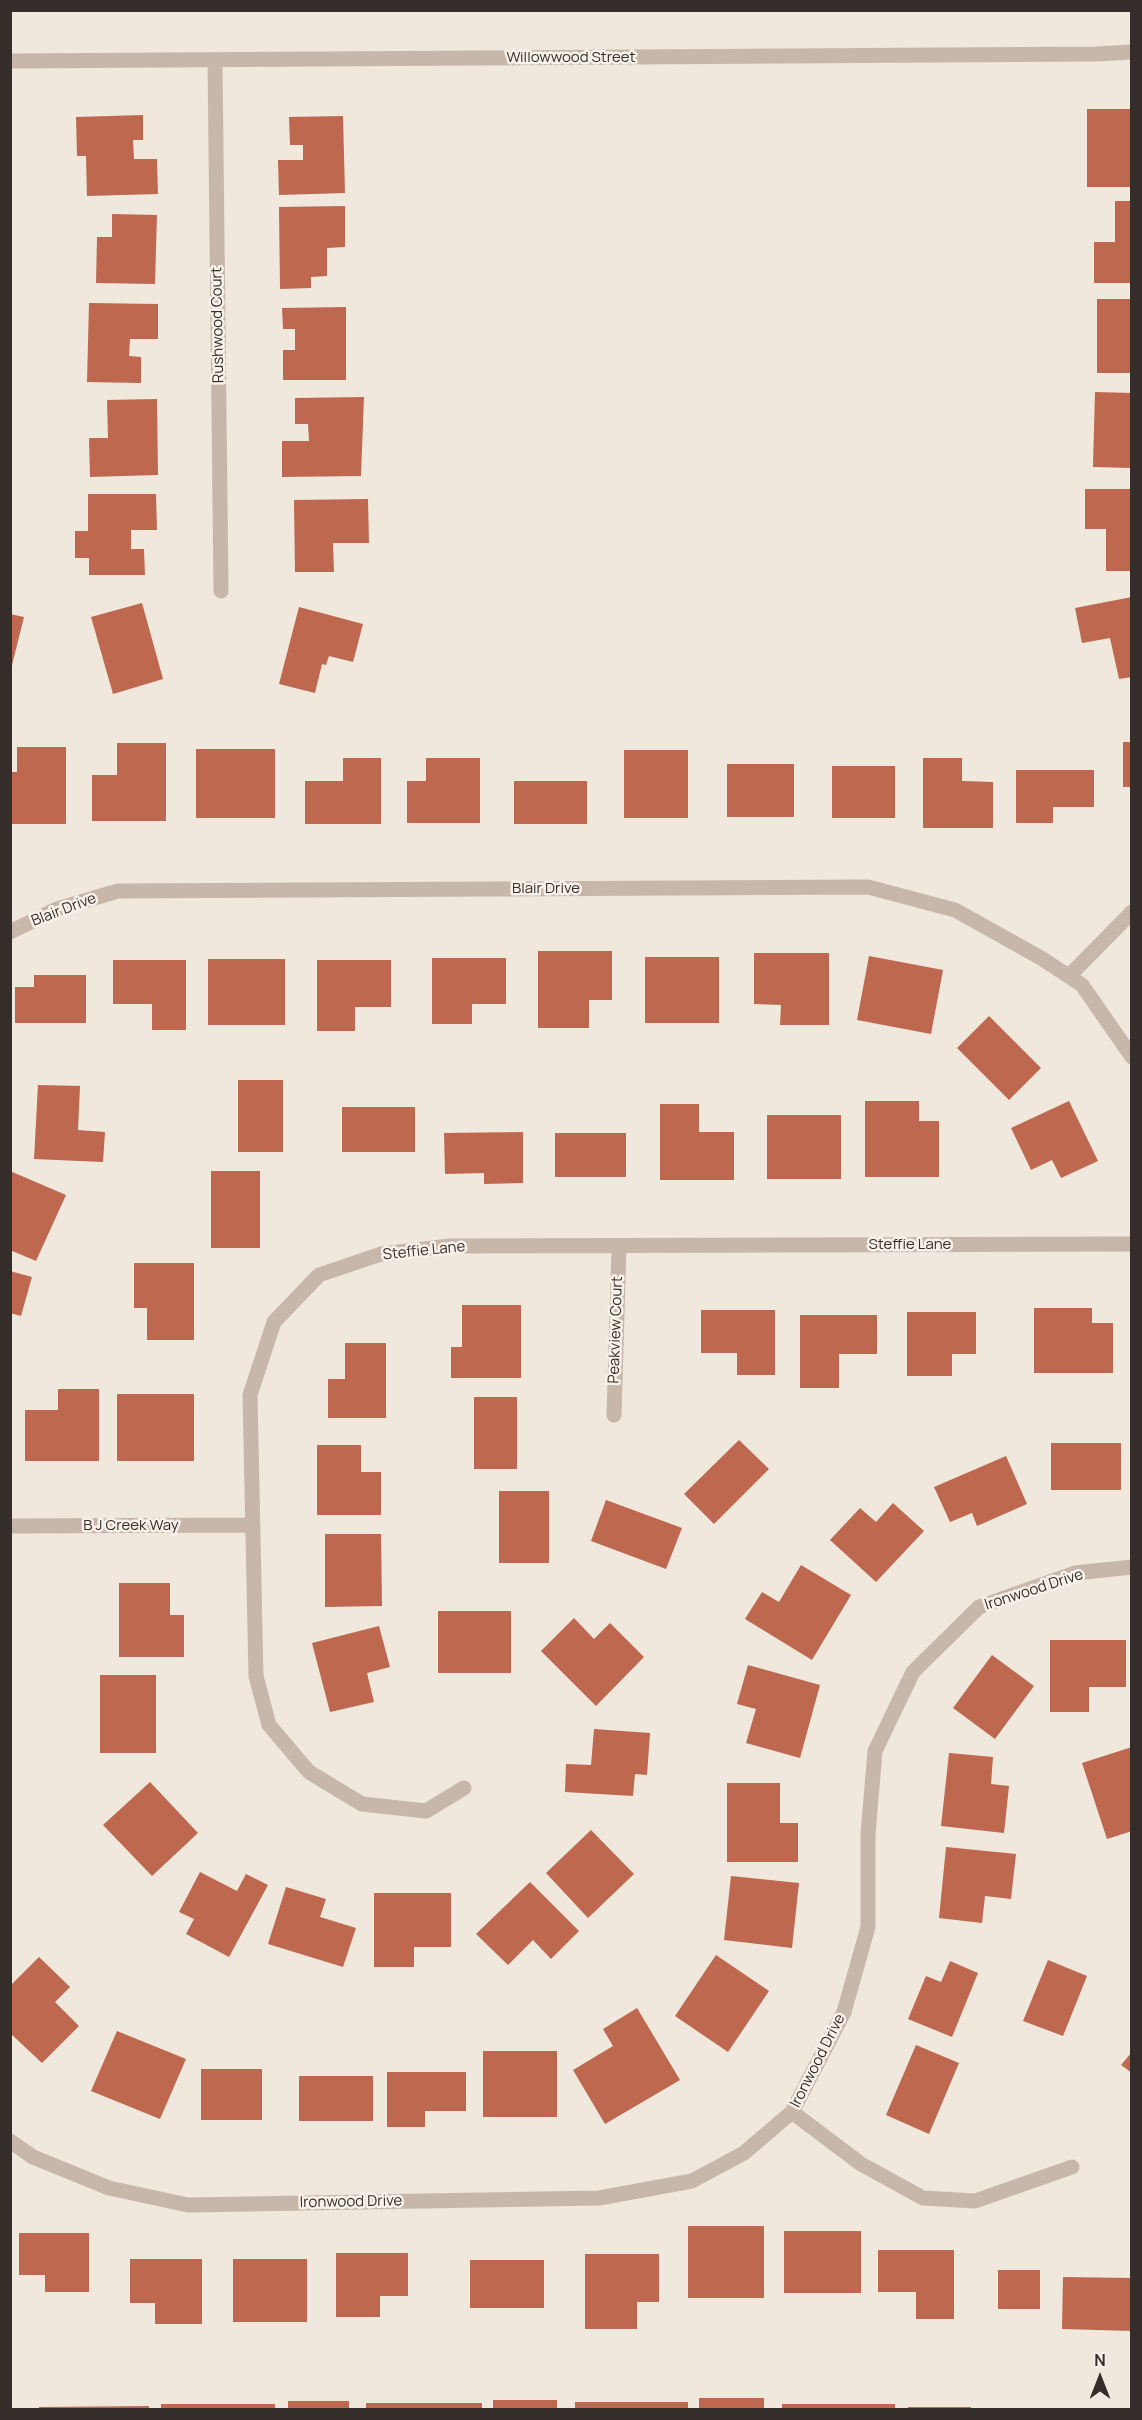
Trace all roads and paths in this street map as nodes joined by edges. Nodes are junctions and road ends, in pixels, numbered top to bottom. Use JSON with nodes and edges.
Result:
{"nodes":[{"id":1,"x":1131,"y":52,"type":"edge"},
{"id":2,"x":215,"y":60,"type":"junction"},
{"id":3,"x":10,"y":61,"type":"edge"},
{"id":4,"x":220,"y":591,"type":"dead end"},
{"id":5,"x":1131,"y":912,"type":"edge"},
{"id":6,"x":10,"y":932,"type":"edge"},
{"id":7,"x":1069,"y":976,"type":"junction"},
{"id":8,"x":1131,"y":1057,"type":"edge"},
{"id":9,"x":1131,"y":1244,"type":"edge"},
{"id":10,"x":619,"y":1246,"type":"junction"},
{"id":11,"x":614,"y":1415,"type":"dead end"},
{"id":12,"x":252,"y":1525,"type":"junction"},
{"id":13,"x":10,"y":1526,"type":"edge"},
{"id":14,"x":1131,"y":1567,"type":"edge"},
{"id":15,"x":464,"y":1788,"type":"dead end"},
{"id":16,"x":792,"y":2112,"type":"junction"},
{"id":17,"x":10,"y":2141,"type":"edge"},
{"id":18,"x":1072,"y":2167,"type":"dead end"}],
"edges":[{"from":1,"to":2,"type":"street","name":"Willowwood Street"},
{"from":2,"to":3,"type":"street","name":"Willowwood Street"},
{"from":2,"to":4,"type":"street","name":"Rushwood Court"},
{"from":5,"to":7,"type":"street"},
{"from":6,"to":7,"type":"street","name":"Blair Drive"},
{"from":7,"to":8,"type":"street","name":"Blair Drive"},
{"from":9,"to":10,"type":"street","name":"Steffie Lane"},
{"from":10,"to":11,"type":"street","name":"Peakview Court"},
{"from":10,"to":12,"type":"street","name":"Steffie Lane"},
{"from":12,"to":13,"type":"street","name":"B J Creek Way"},
{"from":12,"to":15,"type":"street","name":"Steffie Lane"},
{"from":14,"to":16,"type":"street","name":"Ironwood Drive"},
{"from":16,"to":17,"type":"street","name":"Ironwood Drive"},
{"from":16,"to":18,"type":"street"}]}
